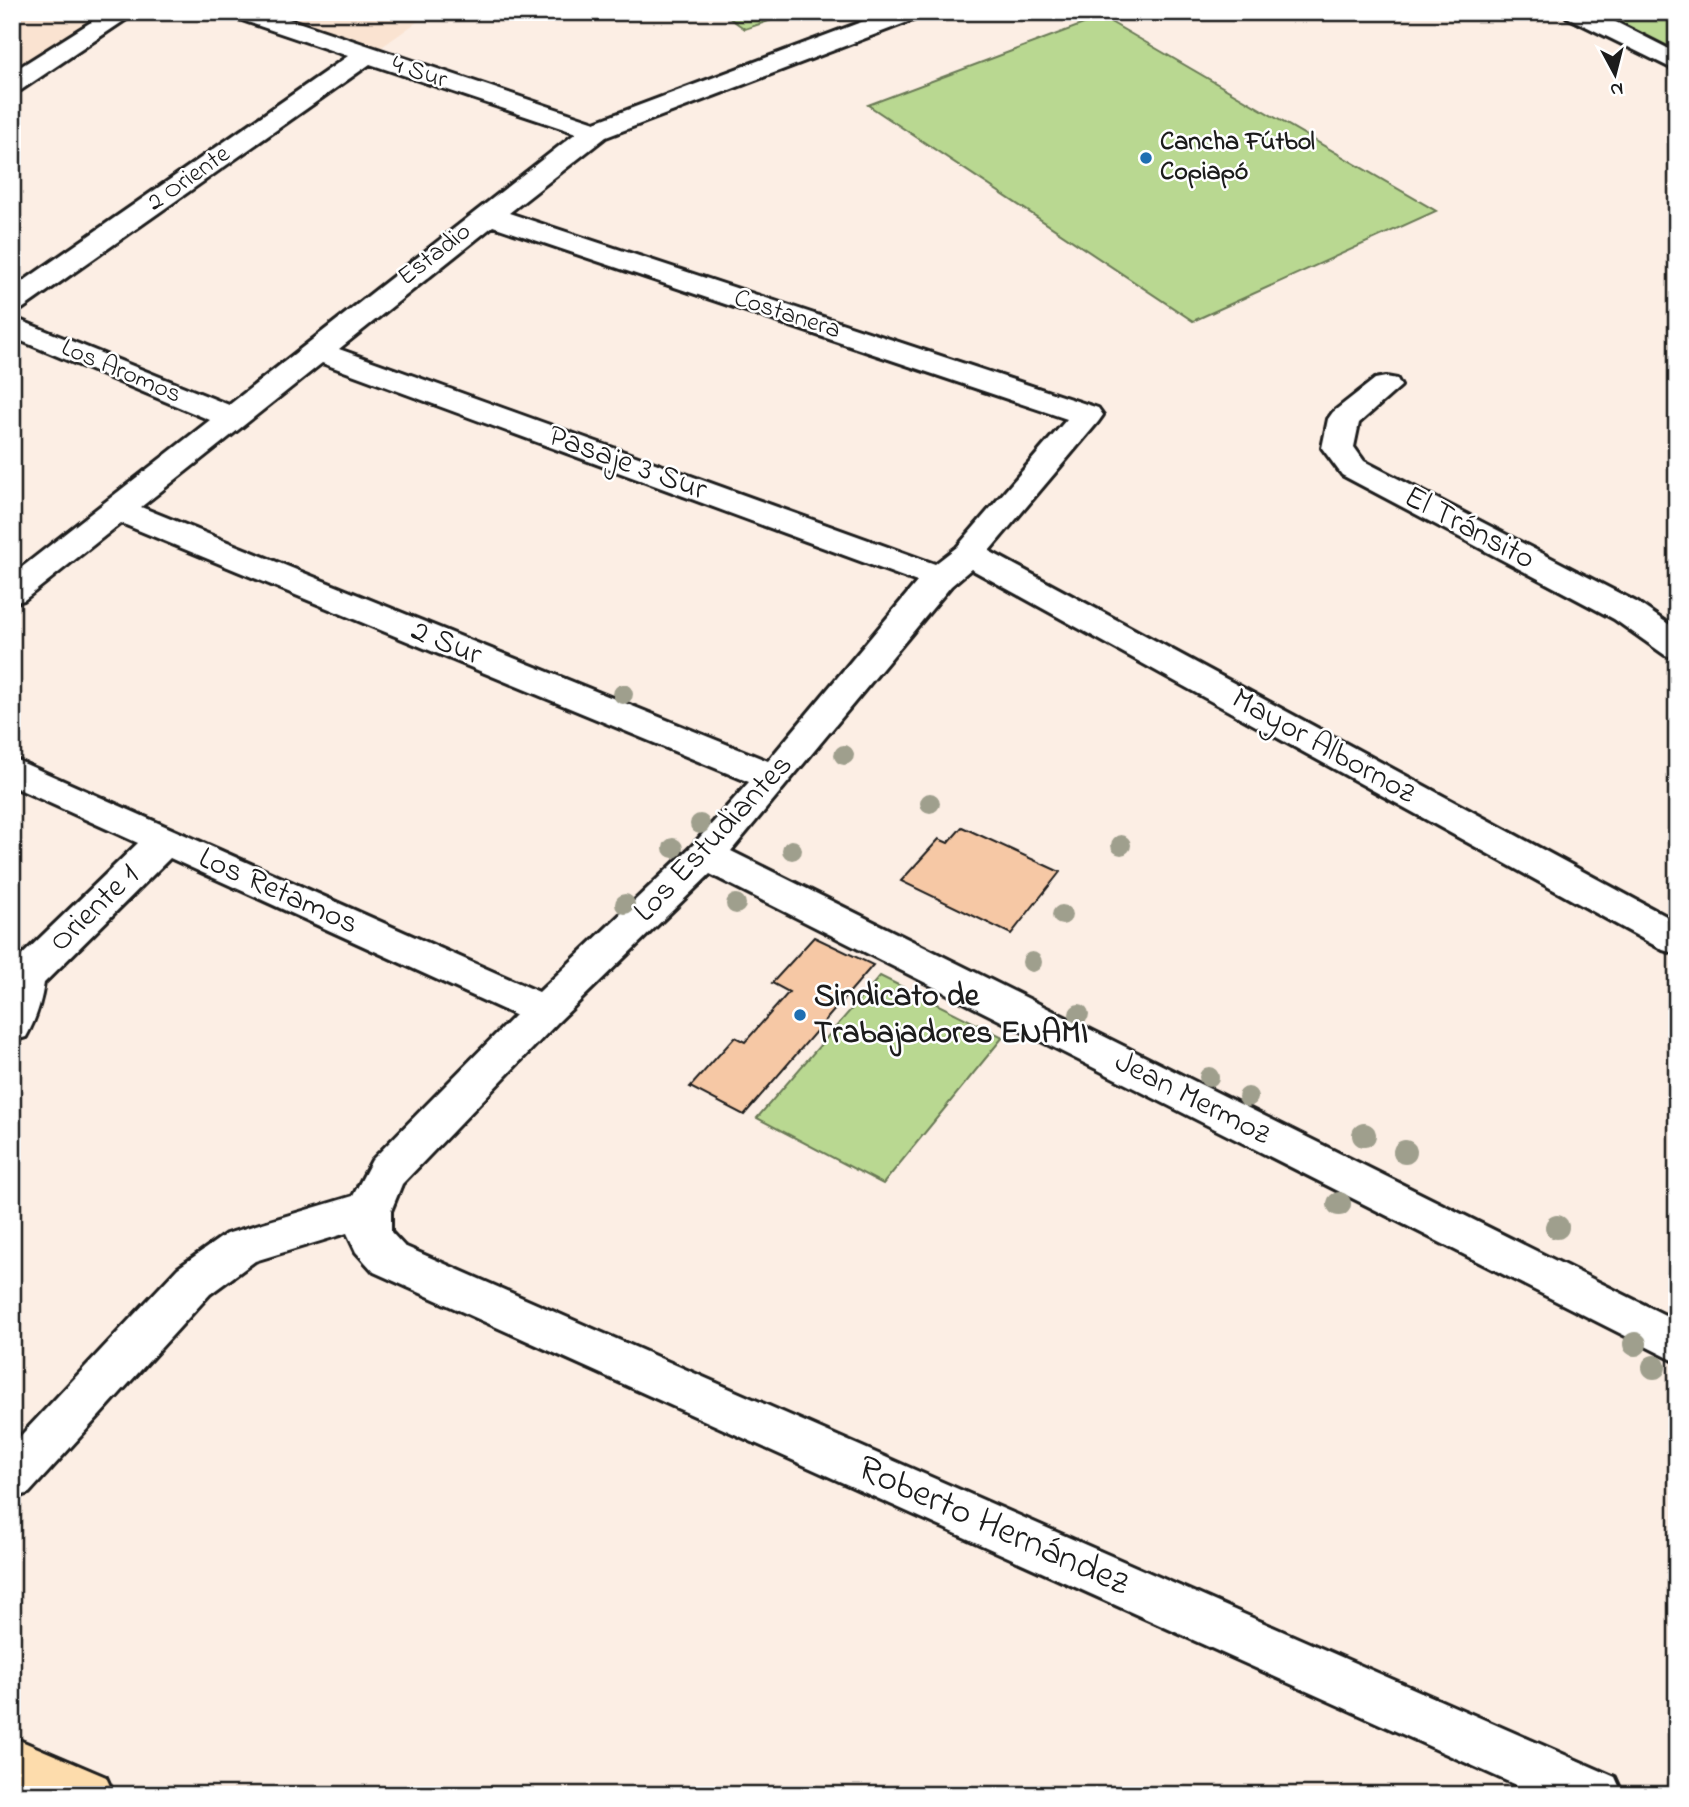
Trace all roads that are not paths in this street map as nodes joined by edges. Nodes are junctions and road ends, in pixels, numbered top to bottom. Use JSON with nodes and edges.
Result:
{"nodes":[{"id":1,"x":125,"y":12,"type":"edge"},
{"id":2,"x":242,"y":12,"type":"edge"},
{"id":3,"x":912,"y":12,"type":"edge"},
{"id":4,"x":1576,"y":12,"type":"edge"},
{"id":5,"x":366,"y":55,"type":"junction"},
{"id":6,"x":1677,"y":63,"type":"edge"},
{"id":7,"x":12,"y":84,"type":"edge"},
{"id":8,"x":596,"y":131,"type":"junction"},
{"id":9,"x":486,"y":215,"type":"junction"},
{"id":10,"x":12,"y":303,"type":"edge"},
{"id":11,"x":12,"y":327,"type":"edge"},
{"id":12,"x":315,"y":350,"type":"junction"},
{"id":13,"x":1386,"y":386,"type":"dead end"},
{"id":14,"x":1087,"y":415,"type":"joint"},
{"id":15,"x":230,"y":417,"type":"junction"},
{"id":16,"x":117,"y":509,"type":"junction"},
{"id":17,"x":969,"y":554,"type":"junction"},
{"id":18,"x":939,"y":578,"type":"junction"},
{"id":19,"x":12,"y":592,"type":"edge"},
{"id":20,"x":1677,"y":647,"type":"edge"},
{"id":21,"x":12,"y":771,"type":"edge"},
{"id":22,"x":774,"y":778,"type":"junction"},
{"id":23,"x":164,"y":841,"type":"junction"},
{"id":24,"x":706,"y":855,"type":"junction"},
{"id":25,"x":1677,"y":940,"type":"edge"},
{"id":26,"x":19,"y":980,"type":"edge"},
{"id":27,"x":544,"y":1011,"type":"junction"},
{"id":28,"x":12,"y":1026,"type":"edge"},
{"id":29,"x":370,"y":1208,"type":"junction"},
{"id":30,"x":1677,"y":1343,"type":"edge"},
{"id":31,"x":12,"y":1478,"type":"edge"},
{"id":32,"x":12,"y":1762,"type":"edge"},
{"id":33,"x":88,"y":1795,"type":"edge"},
{"id":34,"x":1597,"y":1795,"type":"edge"}],
"edges":[{"from":1,"to":7,"type":"street"},
{"from":2,"to":5,"type":"street","name":"4 Sur"},
{"from":3,"to":8,"type":"street","name":"Estadio"},
{"from":4,"to":6,"type":"street"},
{"from":5,"to":8,"type":"street","name":"4 Sur"},
{"from":5,"to":10,"type":"street","name":"2 Oriente"},
{"from":8,"to":9,"type":"street","name":"Estadio"},
{"from":9,"to":12,"type":"street","name":"Estadio"},
{"from":9,"to":14,"type":"street","name":"Costanera"},
{"from":11,"to":15,"type":"street","name":"Los Aromos"},
{"from":12,"to":15,"type":"street","name":"Estadio"},
{"from":12,"to":18,"type":"street","name":"Pasaje 3 Sur"},
{"from":13,"to":20,"type":"street","name":"El Tránsito"},
{"from":14,"to":17,"type":"street","name":"Los Estudiantes"},
{"from":15,"to":16,"type":"street","name":"Estadio"},
{"from":16,"to":19,"type":"street","name":"Estadio"},
{"from":16,"to":22,"type":"street","name":"2 Sur"},
{"from":17,"to":18,"type":"street","name":"Los Estudiantes"},
{"from":17,"to":25,"type":"street","name":"Mayor Albornoz"},
{"from":18,"to":22,"type":"street","name":"Los Estudiantes"},
{"from":21,"to":23,"type":"street","name":"Los Retamos"},
{"from":22,"to":24,"type":"street","name":"Los Estudiantes"},
{"from":23,"to":26,"type":"street","name":"Oriente 1"},
{"from":23,"to":27,"type":"street","name":"Los Retamos"},
{"from":24,"to":27,"type":"street","name":"Los Estudiantes"},
{"from":24,"to":30,"type":"street","name":"Jean Mermoz"},
{"from":26,"to":28,"type":"street","name":"Oriente 1"},
{"from":27,"to":29,"type":"street","name":"Los Estudiantes"},
{"from":29,"to":31,"type":"street"},
{"from":29,"to":34,"type":"street","name":"Roberto Hernández"},
{"from":32,"to":33,"type":"highway"}]}
